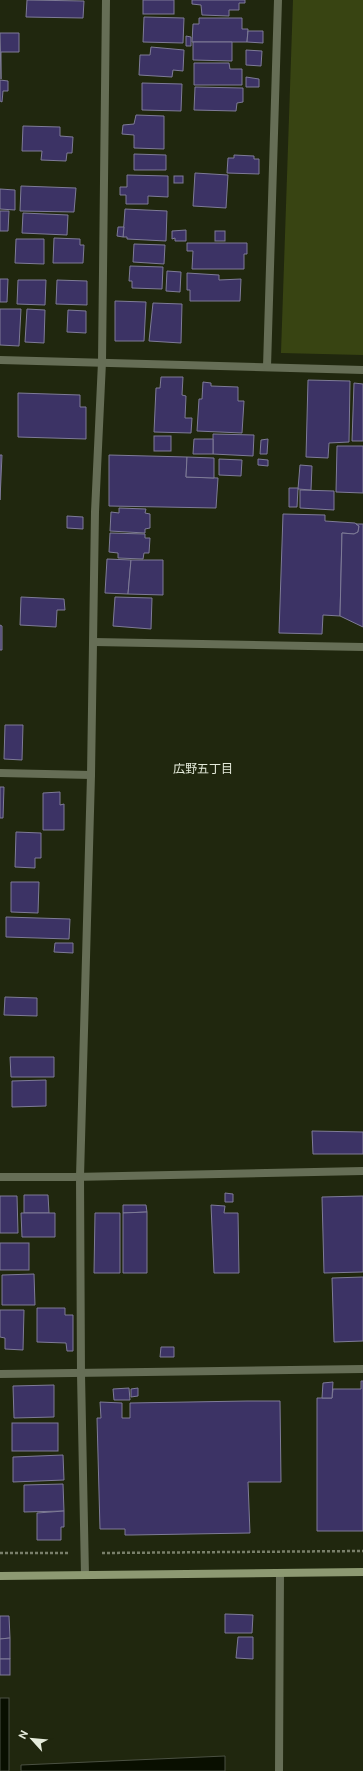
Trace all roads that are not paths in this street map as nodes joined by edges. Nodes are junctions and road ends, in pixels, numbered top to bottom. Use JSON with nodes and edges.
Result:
{"nodes":[{"id":1,"x":106,"y":0,"type":"edge"},
{"id":2,"x":278,"y":0,"type":"edge"},
{"id":3,"x":0,"y":360,"type":"edge"},
{"id":4,"x":102,"y":362,"type":"junction"},
{"id":5,"x":267,"y":367,"type":"junction"},
{"id":6,"x":363,"y":370,"type":"edge"},
{"id":7,"x":94,"y":642,"type":"junction"},
{"id":8,"x":363,"y":647,"type":"edge"},
{"id":9,"x":0,"y":773,"type":"edge"},
{"id":10,"x":91,"y":775,"type":"junction"},
{"id":11,"x":363,"y":1171,"type":"edge"},
{"id":12,"x":0,"y":1177,"type":"edge"},
{"id":13,"x":80,"y":1177,"type":"junction"},
{"id":14,"x":363,"y":1369,"type":"edge"},
{"id":15,"x":0,"y":1374,"type":"edge"},
{"id":16,"x":81,"y":1374,"type":"junction"},
{"id":17,"x":363,"y":1572,"type":"edge"},
{"id":18,"x":280,"y":1573,"type":"junction"},
{"id":19,"x":85,"y":1575,"type":"junction"},
{"id":20,"x":0,"y":1576,"type":"edge"},
{"id":21,"x":279,"y":1771,"type":"edge"}],
"edges":[{"from":1,"to":4,"type":"street"},
{"from":2,"to":5,"type":"street"},
{"from":3,"to":4,"type":"street"},
{"from":4,"to":5,"type":"street"},
{"from":4,"to":7,"type":"street"},
{"from":5,"to":6,"type":"street"},
{"from":7,"to":8,"type":"street"},
{"from":7,"to":10,"type":"street"},
{"from":9,"to":10,"type":"street"},
{"from":10,"to":13,"type":"street"},
{"from":11,"to":13,"type":"street"},
{"from":12,"to":13,"type":"street"},
{"from":13,"to":16,"type":"street"},
{"from":14,"to":16,"type":"street"},
{"from":15,"to":16,"type":"street"},
{"from":16,"to":19,"type":"street"},
{"from":17,"to":18,"type":"street"},
{"from":18,"to":19,"type":"street"},
{"from":18,"to":21,"type":"street"},
{"from":19,"to":20,"type":"street"}]}
